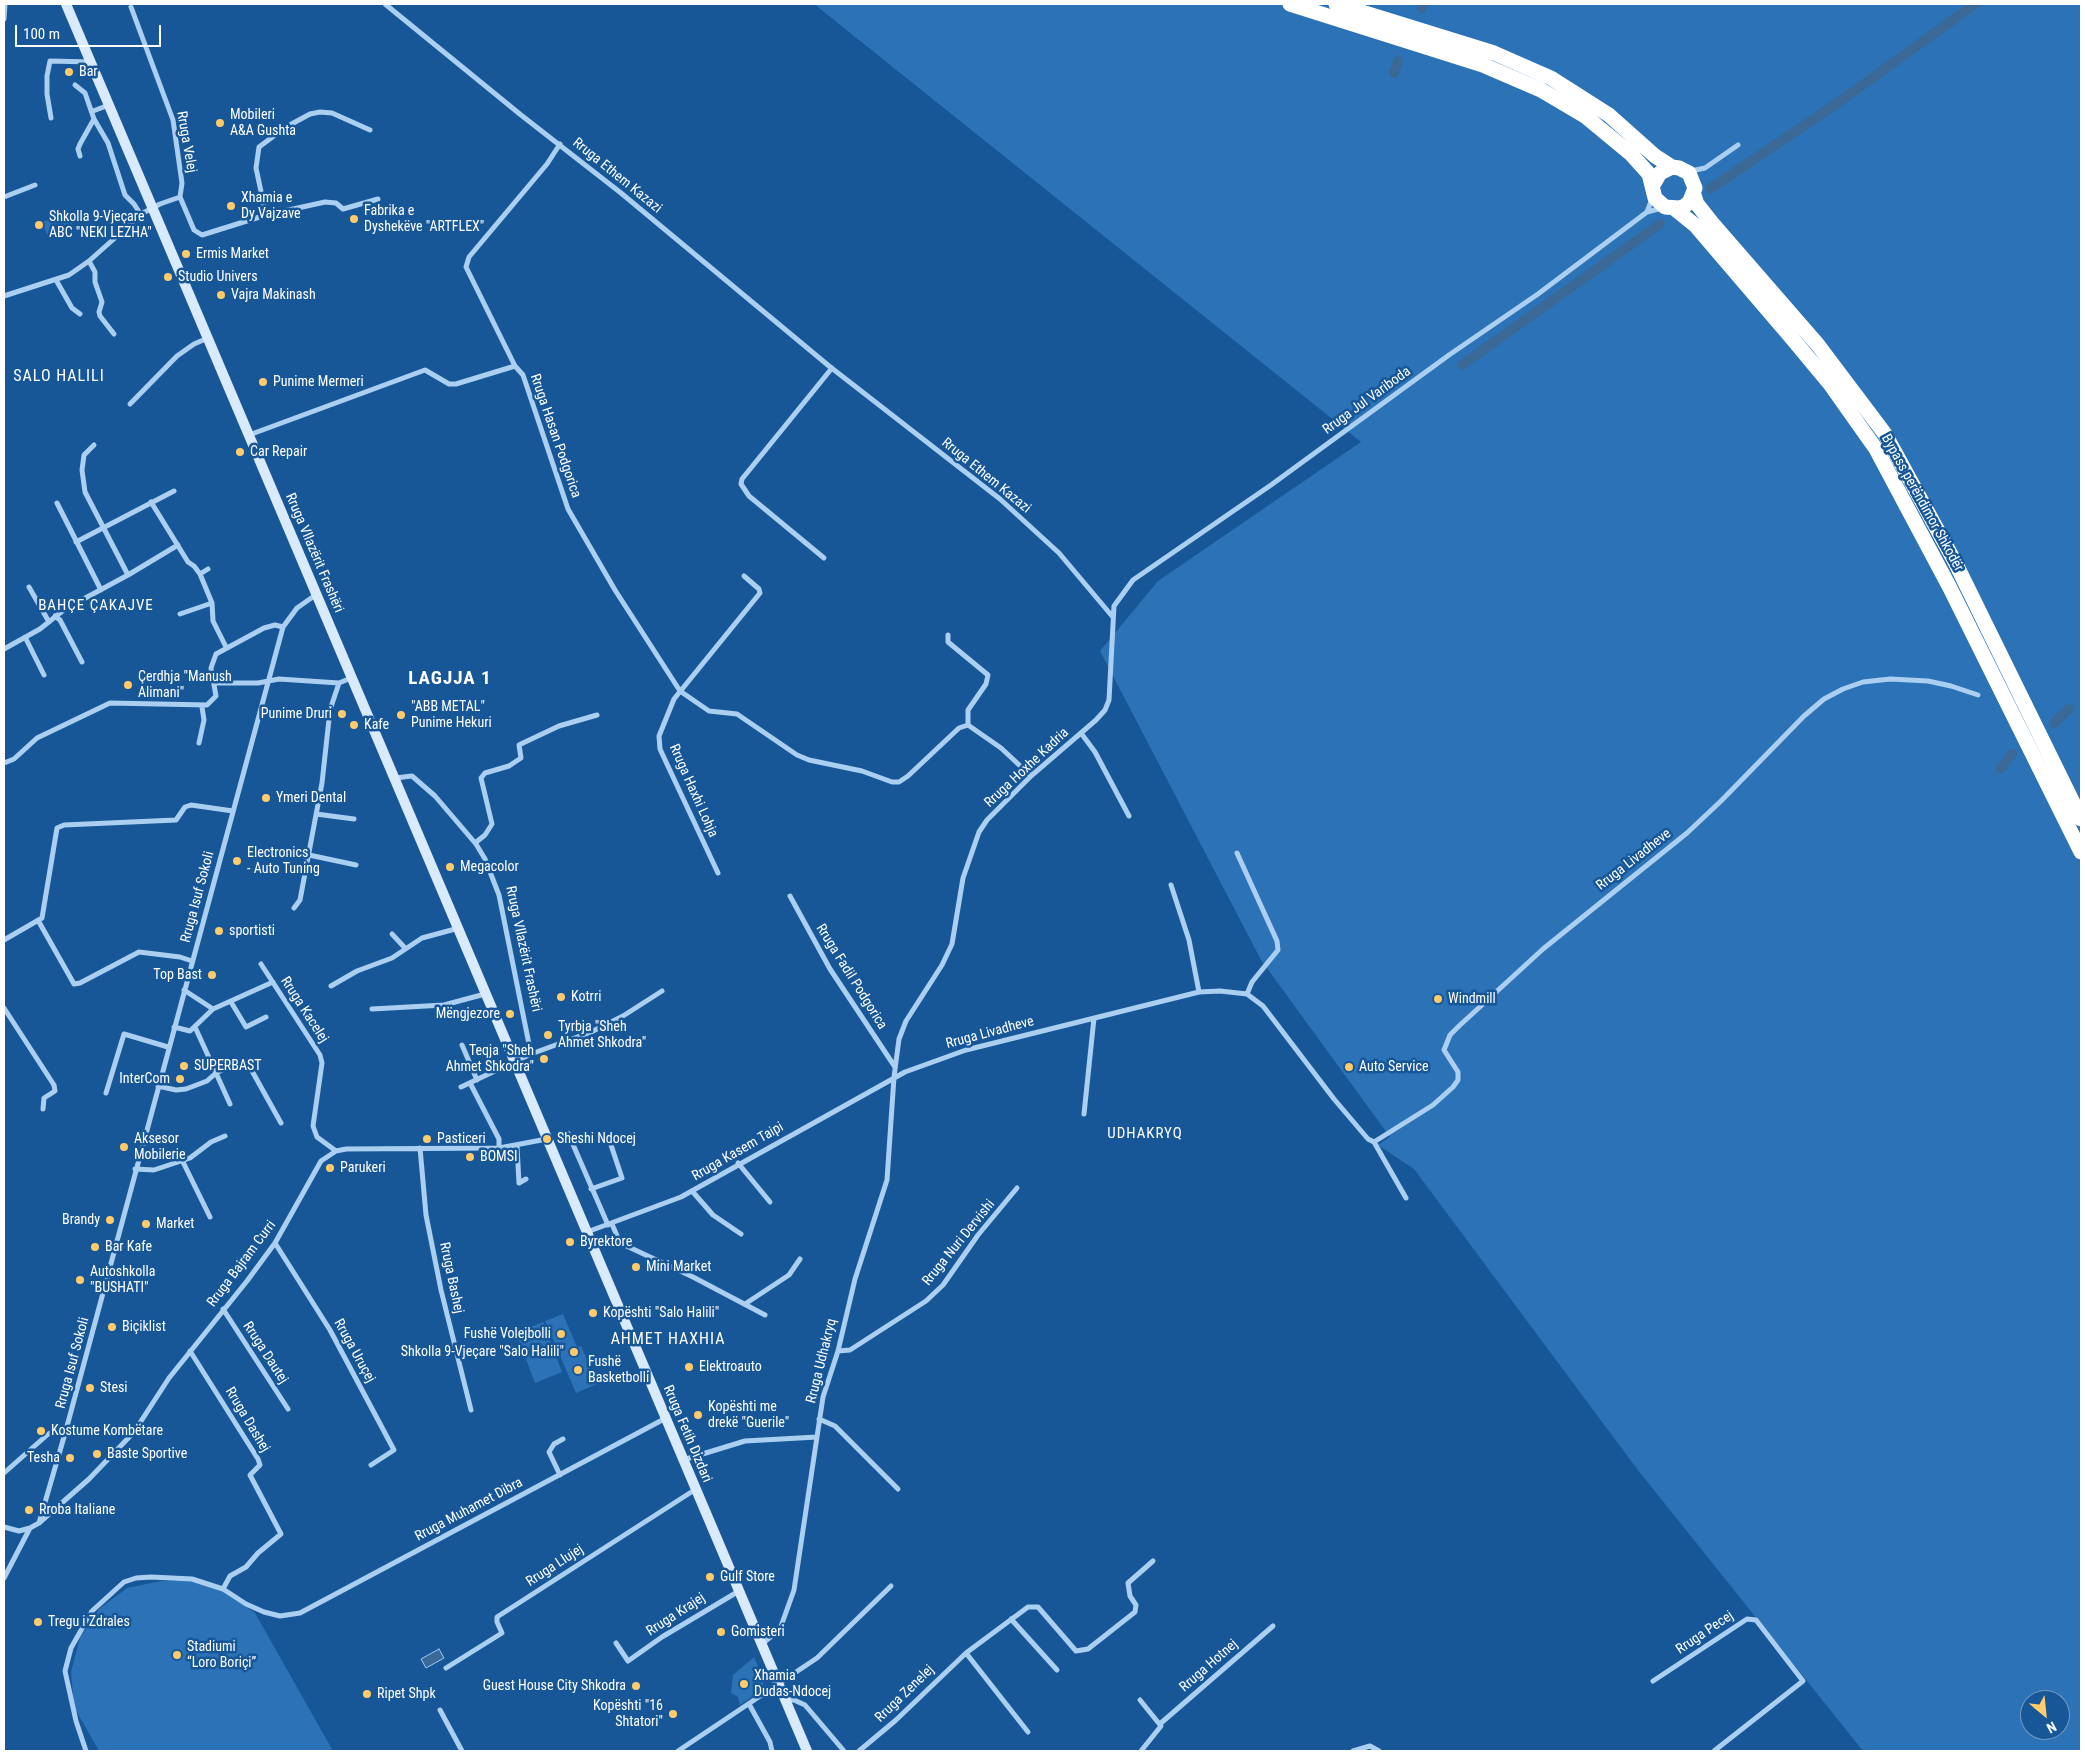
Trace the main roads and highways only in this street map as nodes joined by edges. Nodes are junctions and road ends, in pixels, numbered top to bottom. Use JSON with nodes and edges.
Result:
{"nodes":[{"id":1,"x":66,"y":4,"type":"edge"},
{"id":2,"x":1290,"y":4,"type":"edge"},
{"id":3,"x":1336,"y":4,"type":"edge"},
{"id":4,"x":1679,"y":169,"type":"junction"},
{"id":5,"x":1653,"y":188,"type":"junction"},
{"id":6,"x":1694,"y":192,"type":"junction"},
{"id":7,"x":1670,"y":208,"type":"junction"},
{"id":8,"x":2081,"y":819,"type":"edge"},
{"id":9,"x":2081,"y":852,"type":"edge"},
{"id":10,"x":515,"y":1063,"type":"joint"},
{"id":11,"x":807,"y":1751,"type":"edge"}],
"edges":[{"from":1,"to":10,"type":"main road","name":"Rruga Vllazërit Frashëri"},
{"from":2,"to":5,"type":"highway","name":"Bypass perëndimor Shkodër"},
{"from":3,"to":4,"type":"highway","name":"Bypass perëndimor Shkodër"},
{"from":4,"to":5,"type":"highway"},
{"from":4,"to":6,"type":"highway","name":"Bypass perëndimor Shkodër"},
{"from":5,"to":7,"type":"highway","name":"Bypass perëndimor Shkodër"},
{"from":6,"to":7,"type":"highway"},
{"from":6,"to":8,"type":"highway","name":"Bypass perëndimor Shkodër"},
{"from":7,"to":9,"type":"highway","name":"Bypass perëndimor Shkodër"},
{"from":10,"to":11,"type":"main road","name":"Rruga Fetih Dizdari"}]}
